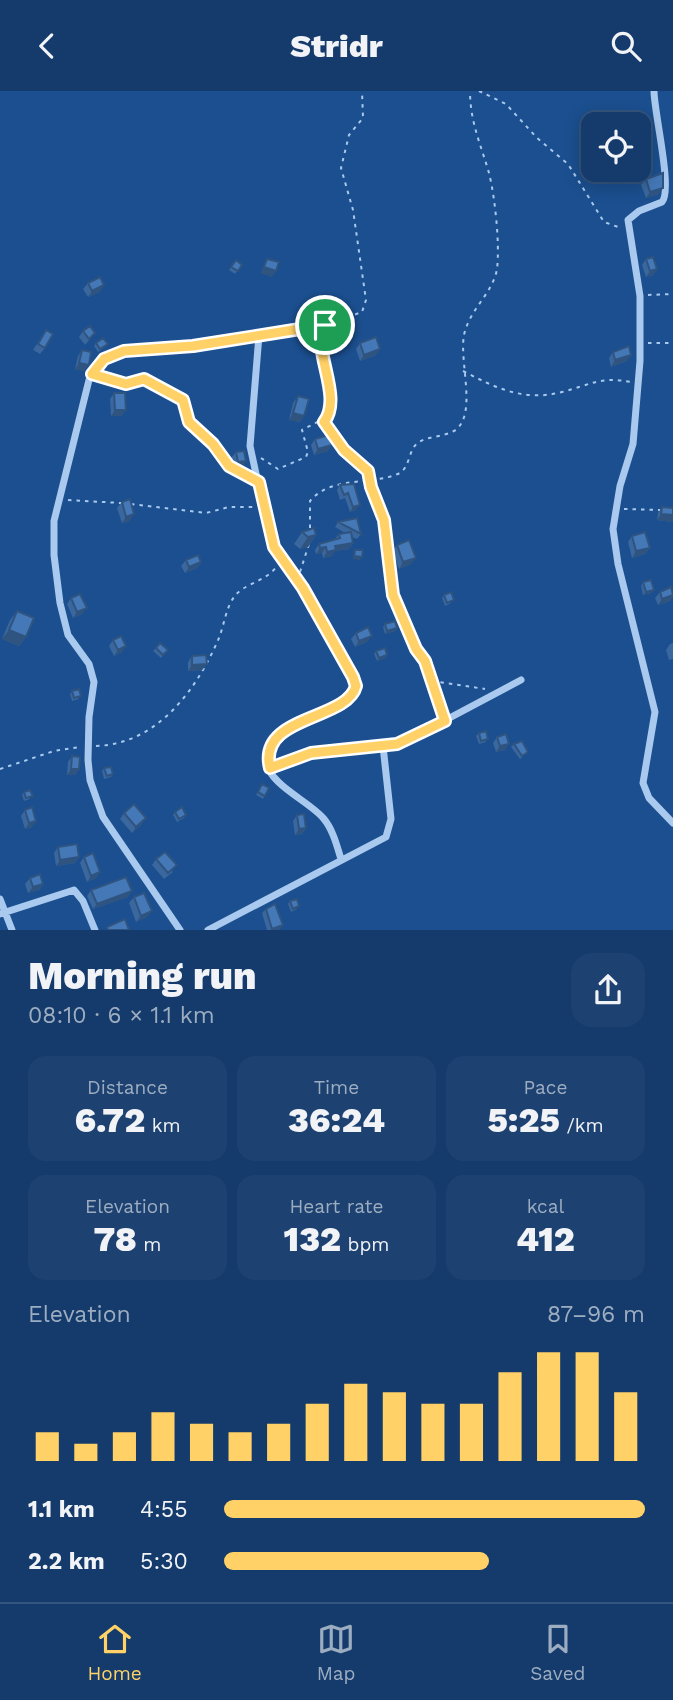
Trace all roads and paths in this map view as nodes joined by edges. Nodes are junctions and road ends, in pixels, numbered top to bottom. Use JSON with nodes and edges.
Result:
{"nodes":[{"id":1,"x":362,"y":91,"type":"edge"},
{"id":2,"x":470,"y":91,"type":"edge"},
{"id":3,"x":479,"y":91,"type":"edge"},
{"id":4,"x":654,"y":91,"type":"edge"},
{"id":5,"x":628,"y":231,"type":"junction"},
{"id":6,"x":673,"y":294,"type":"edge"},
{"id":7,"x":640,"y":296,"type":"junction"},
{"id":8,"x":325,"y":325,"type":"junction"},
{"id":9,"x":259,"y":335,"type":"junction"},
{"id":10,"x":673,"y":343,"type":"edge"},
{"id":11,"x":640,"y":344,"type":"junction"},
{"id":12,"x":463,"y":371,"type":"junction"},
{"id":13,"x":92,"y":374,"type":"junction"},
{"id":14,"x":639,"y":383,"type":"junction"},
{"id":15,"x":324,"y":422,"type":"junction"},
{"id":16,"x":250,"y":446,"type":"junction"},
{"id":17,"x":370,"y":478,"type":"junction"},
{"id":18,"x":259,"y":482,"type":"junction"},
{"id":19,"x":59,"y":499,"type":"junction"},
{"id":20,"x":264,"y":507,"type":"junction"},
{"id":21,"x":616,"y":509,"type":"junction"},
{"id":22,"x":662,"y":510,"type":"edge"},
{"id":23,"x":281,"y":559,"type":"junction"},
{"id":24,"x":297,"y":579,"type":"junction"},
{"id":25,"x":521,"y":680,"type":"dead end"},
{"id":26,"x":431,"y":681,"type":"junction"},
{"id":27,"x":500,"y":691,"type":"junction"},
{"id":28,"x":445,"y":721,"type":"junction"},
{"id":29,"x":88,"y":746,"type":"junction"},
{"id":30,"x":383,"y":746,"type":"junction"},
{"id":31,"x":270,"y":768,"type":"junction"},
{"id":32,"x":0,"y":769,"type":"edge"},
{"id":33,"x":673,"y":823,"type":"edge"},
{"id":34,"x":341,"y":859,"type":"junction"},
{"id":35,"x":0,"y":899,"type":"edge"},
{"id":36,"x":2,"y":913,"type":"edge"},
{"id":37,"x":12,"y":930,"type":"edge"},
{"id":38,"x":95,"y":930,"type":"edge"},
{"id":39,"x":180,"y":930,"type":"edge"},
{"id":40,"x":208,"y":930,"type":"edge"}],
"edges":[{"from":1,"to":8,"type":"path"},
{"from":2,"to":12,"type":"path"},
{"from":3,"to":5,"type":"path"},
{"from":4,"to":5,"type":"street"},
{"from":5,"to":7,"type":"street"},
{"from":6,"to":7,"type":"path"},
{"from":7,"to":11,"type":"street"},
{"from":8,"to":9,"type":"street"},
{"from":8,"to":15,"type":"path"},
{"from":9,"to":13,"type":"street"},
{"from":9,"to":16,"type":"street"},
{"from":10,"to":11,"type":"path"},
{"from":11,"to":14,"type":"street"},
{"from":12,"to":14,"type":"path"},
{"from":12,"to":17,"type":"path"},
{"from":13,"to":18,"type":"path"},
{"from":13,"to":19,"type":"street"},
{"from":14,"to":21,"type":"street"},
{"from":15,"to":16,"type":"path"},
{"from":15,"to":17,"type":"path"},
{"from":16,"to":18,"type":"street"},
{"from":17,"to":24,"type":"path"},
{"from":17,"to":26,"type":"path"},
{"from":18,"to":20,"type":"street"},
{"from":19,"to":20,"type":"path"},
{"from":19,"to":29,"type":"street"},
{"from":20,"to":23,"type":"street"},
{"from":21,"to":22,"type":"path"},
{"from":21,"to":33,"type":"street"},
{"from":23,"to":24,"type":"street"},
{"from":23,"to":29,"type":"path"},
{"from":24,"to":31,"type":"street"},
{"from":25,"to":27,"type":"street"},
{"from":26,"to":27,"type":"path"},
{"from":26,"to":28,"type":"path"},
{"from":27,"to":28,"type":"street"},
{"from":28,"to":30,"type":"street"},
{"from":29,"to":32,"type":"path"},
{"from":29,"to":39,"type":"street"},
{"from":30,"to":31,"type":"street"},
{"from":30,"to":34,"type":"street"},
{"from":31,"to":34,"type":"street"},
{"from":34,"to":40,"type":"street"},
{"from":35,"to":36,"type":"street"},
{"from":36,"to":37,"type":"street"},
{"from":36,"to":38,"type":"street"}]}
